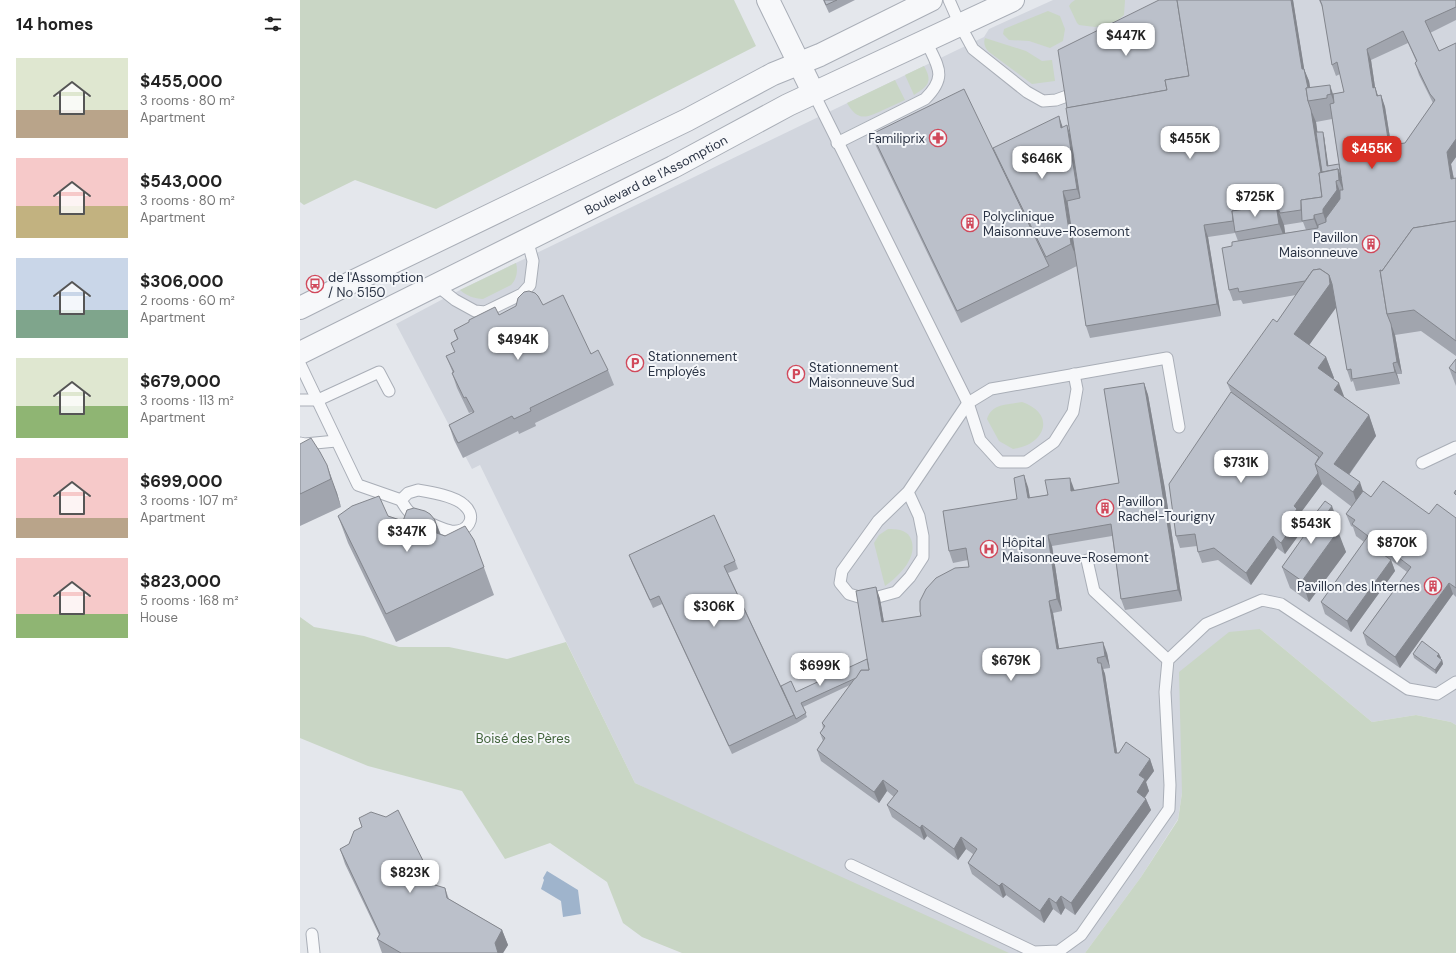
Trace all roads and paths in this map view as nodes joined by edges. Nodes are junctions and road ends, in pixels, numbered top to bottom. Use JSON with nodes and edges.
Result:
{"nodes":[{"id":1,"x":768,"y":0,"type":"edge"},
{"id":2,"x":931,"y":0,"type":"edge"},
{"id":3,"x":949,"y":0,"type":"edge"},
{"id":4,"x":1013,"y":0,"type":"edge"},
{"id":5,"x":960,"y":25,"type":"junction"},
{"id":6,"x":926,"y":41,"type":"junction"},
{"id":7,"x":799,"y":64,"type":"junction"},
{"id":8,"x":814,"y":94,"type":"junction"},
{"id":9,"x":1067,"y":96,"type":"edge"},
{"id":10,"x":837,"y":143,"type":"junction"},
{"id":11,"x":527,"y":239,"type":"junction"},
{"id":12,"x":436,"y":285,"type":"junction"},
{"id":13,"x":300,"y":308,"type":"edge"},
{"id":14,"x":300,"y":353,"type":"edge"},
{"id":15,"x":300,"y":364,"type":"edge"},
{"id":16,"x":1074,"y":374,"type":"junction"},
{"id":17,"x":389,"y":390,"type":"dead end"},
{"id":18,"x":300,"y":400,"type":"edge"},
{"id":19,"x":318,"y":400,"type":"junction"},
{"id":20,"x":968,"y":403,"type":"junction"},
{"id":21,"x":1179,"y":427,"type":"dead end"},
{"id":22,"x":336,"y":441,"type":"junction"},
{"id":23,"x":300,"y":443,"type":"edge"},
{"id":24,"x":1456,"y":447,"type":"edge"},
{"id":25,"x":1422,"y":463,"type":"dead end"},
{"id":26,"x":908,"y":492,"type":"junction"},
{"id":27,"x":401,"y":500,"type":"junction"},
{"id":28,"x":1087,"y":560,"type":"dead end"},
{"id":29,"x":1168,"y":660,"type":"junction"},
{"id":30,"x":1456,"y":682,"type":"edge"},
{"id":31,"x":851,"y":865,"type":"dead end"},
{"id":32,"x":312,"y":934,"type":"dead end"},
{"id":33,"x":314,"y":953,"type":"edge"}],
"edges":[{"from":1,"to":7,"type":"street"},
{"from":2,"to":7,"type":"street"},
{"from":3,"to":5,"type":"lane"},
{"from":4,"to":5,"type":"street","name":"Boulevard de l'Assomption"},
{"from":5,"to":6,"type":"street","name":"Boulevard de l'Assomption"},
{"from":5,"to":9,"type":"lane"},
{"from":6,"to":8,"type":"street","name":"Boulevard de l'Assomption"},
{"from":6,"to":10,"type":"lane"},
{"from":7,"to":8,"type":"street"},
{"from":7,"to":13,"type":"street"},
{"from":8,"to":10,"type":"lane"},
{"from":8,"to":11,"type":"street","name":"Boulevard de l'Assomption"},
{"from":10,"to":20,"type":"lane"},
{"from":11,"to":12,"type":"street","name":"Boulevard de l'Assomption"},
{"from":11,"to":12,"type":"lane"},
{"from":12,"to":14,"type":"street","name":"Boulevard de l'Assomption"},
{"from":15,"to":19,"type":"lane"},
{"from":16,"to":20,"type":"lane"},
{"from":16,"to":20,"type":"lane"},
{"from":16,"to":21,"type":"lane"},
{"from":17,"to":19,"type":"lane"},
{"from":18,"to":19,"type":"lane"},
{"from":19,"to":22,"type":"lane"},
{"from":20,"to":26,"type":"lane"},
{"from":22,"to":23,"type":"lane"},
{"from":22,"to":27,"type":"lane"},
{"from":24,"to":25,"type":"lane"},
{"from":26,"to":26,"type":"lane"},
{"from":27,"to":27,"type":"lane"},
{"from":28,"to":29,"type":"lane"},
{"from":29,"to":30,"type":"lane"},
{"from":29,"to":31,"type":"lane"},
{"from":32,"to":33,"type":"lane"}]}
